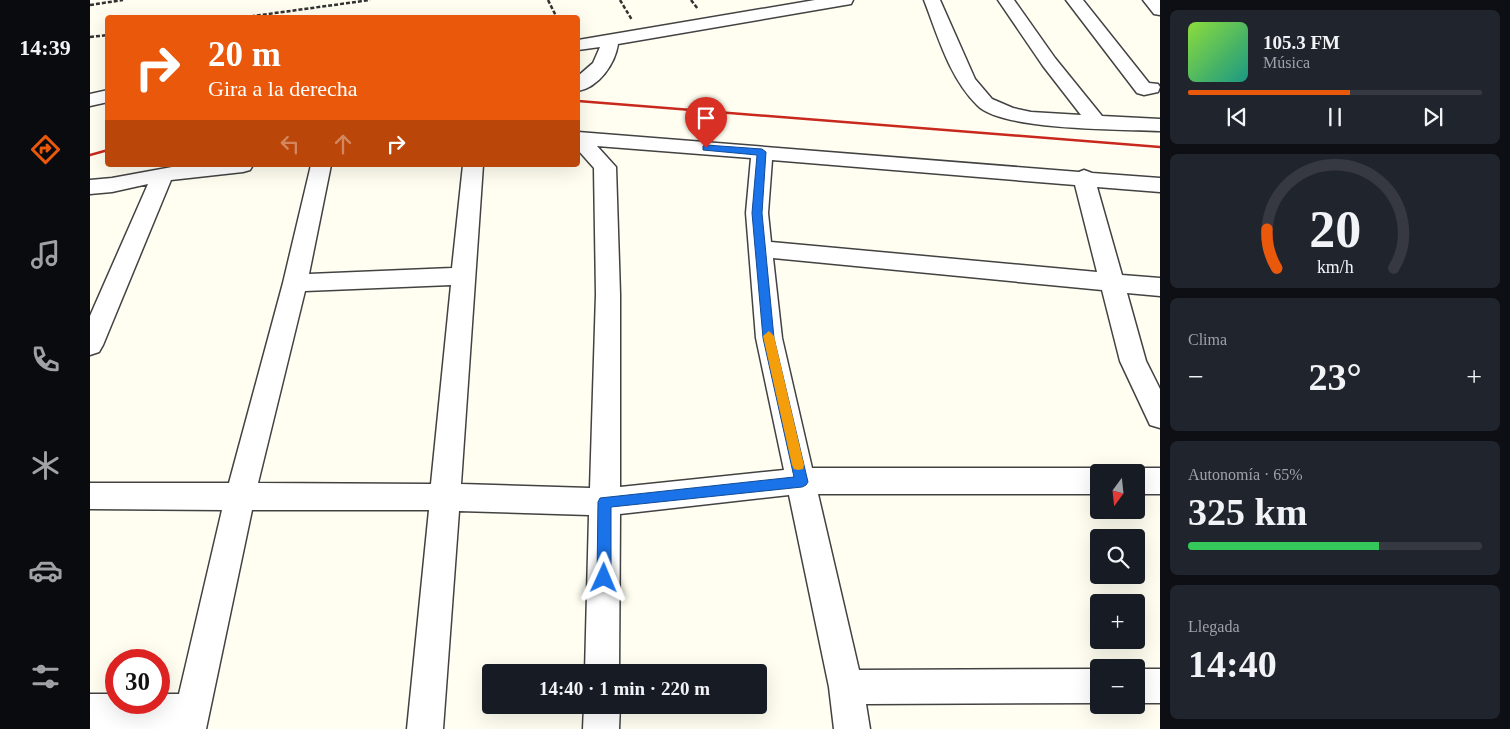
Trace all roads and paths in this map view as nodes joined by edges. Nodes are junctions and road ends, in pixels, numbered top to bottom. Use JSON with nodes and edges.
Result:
{"nodes":[{"id":1,"x":123,"y":0,"type":"edge"},
{"id":2,"x":370,"y":0,"type":"edge"},
{"id":3,"x":548,"y":0,"type":"edge"},
{"id":4,"x":840,"y":0,"type":"edge"},
{"id":5,"x":932,"y":0,"type":"edge"},
{"id":6,"x":1006,"y":0,"type":"edge"},
{"id":7,"x":1074,"y":0,"type":"edge"},
{"id":8,"x":1151,"y":0,"type":"edge"},
{"id":9,"x":90,"y":4,"type":"edge"},
{"id":10,"x":1160,"y":10,"type":"edge"},
{"id":11,"x":261,"y":15,"type":"edge"},
{"id":12,"x":556,"y":15,"type":"edge"},
{"id":13,"x":105,"y":35,"type":"edge"},
{"id":14,"x":90,"y":37,"type":"edge"},
{"id":15,"x":610,"y":40,"type":"junction"},
{"id":16,"x":580,"y":45,"type":"edge"},
{"id":17,"x":580,"y":83,"type":"edge"},
{"id":18,"x":1150,"y":88,"type":"dead end"},
{"id":19,"x":105,"y":97,"type":"edge"},
{"id":20,"x":90,"y":100,"type":"edge"},
{"id":21,"x":1096,"y":122,"type":"junction"},
{"id":22,"x":1160,"y":125,"type":"edge"},
{"id":23,"x":580,"y":138,"type":"edge"},
{"id":24,"x":580,"y":140,"type":"edge"},
{"id":25,"x":762,"y":152,"type":"junction"},
{"id":26,"x":225,"y":167,"type":"edge"},
{"id":27,"x":320,"y":167,"type":"edge"},
{"id":28,"x":473,"y":167,"type":"edge"},
{"id":29,"x":163,"y":174,"type":"junction"},
{"id":30,"x":1084,"y":177,"type":"junction"},
{"id":31,"x":1160,"y":185,"type":"edge"},
{"id":32,"x":90,"y":187,"type":"edge"},
{"id":33,"x":760,"y":249,"type":"junction"},
{"id":34,"x":464,"y":276,"type":"junction"},
{"id":35,"x":1111,"y":281,"type":"junction"},
{"id":36,"x":295,"y":284,"type":"junction"},
{"id":37,"x":1160,"y":287,"type":"edge"},
{"id":38,"x":93,"y":331,"type":"edge"},
{"id":39,"x":1160,"y":417,"type":"edge"},
{"id":40,"x":1090,"y":481,"type":"edge"},
{"id":41,"x":1145,"y":481,"type":"edge"},
{"id":42,"x":1160,"y":481,"type":"edge"},
{"id":43,"x":802,"y":482,"type":"junction"},
{"id":44,"x":90,"y":496,"type":"edge"},
{"id":45,"x":240,"y":496,"type":"junction"},
{"id":46,"x":445,"y":497,"type":"junction"},
{"id":47,"x":605,"y":502,"type":"junction"},
{"id":48,"x":602,"y":664,"type":"edge"},
{"id":49,"x":1090,"y":686,"type":"edge"},
{"id":50,"x":1145,"y":686,"type":"edge"},
{"id":51,"x":1160,"y":686,"type":"edge"},
{"id":52,"x":846,"y":687,"type":"junction"},
{"id":53,"x":90,"y":712,"type":"edge"},
{"id":54,"x":602,"y":714,"type":"edge"},
{"id":55,"x":190,"y":720,"type":"edge"},
{"id":56,"x":425,"y":729,"type":"edge"},
{"id":57,"x":602,"y":729,"type":"edge"},
{"id":58,"x":852,"y":729,"type":"edge"}],
"edges":[{"from":1,"to":9,"type":"path"},
{"from":2,"to":11,"type":"path"},
{"from":3,"to":12,"type":"path"},
{"from":4,"to":15,"type":"street"},
{"from":5,"to":21,"type":"street"},
{"from":6,"to":21,"type":"street"},
{"from":7,"to":18,"type":"street"},
{"from":8,"to":10,"type":"street"},
{"from":13,"to":14,"type":"path"},
{"from":15,"to":16,"type":"street"},
{"from":15,"to":17,"type":"street"},
{"from":19,"to":20,"type":"street"},
{"from":21,"to":22,"type":"street"},
{"from":23,"to":25,"type":"street"},
{"from":24,"to":47,"type":"street"},
{"from":25,"to":30,"type":"street"},
{"from":25,"to":33,"type":"street"},
{"from":26,"to":29,"type":"street"},
{"from":27,"to":36,"type":"street"},
{"from":28,"to":34,"type":"street"},
{"from":29,"to":32,"type":"street"},
{"from":29,"to":38,"type":"street"},
{"from":30,"to":31,"type":"street"},
{"from":30,"to":35,"type":"street"},
{"from":33,"to":35,"type":"street"},
{"from":33,"to":43,"type":"street"},
{"from":34,"to":36,"type":"street"},
{"from":34,"to":46,"type":"street"},
{"from":35,"to":37,"type":"street"},
{"from":35,"to":39,"type":"street"},
{"from":36,"to":45,"type":"street"},
{"from":40,"to":43,"type":"street"},
{"from":41,"to":42,"type":"street"},
{"from":43,"to":47,"type":"street"},
{"from":43,"to":52,"type":"street"},
{"from":44,"to":45,"type":"street"},
{"from":45,"to":46,"type":"street"},
{"from":45,"to":55,"type":"street"},
{"from":46,"to":47,"type":"street"},
{"from":46,"to":56,"type":"street"},
{"from":47,"to":48,"type":"street"},
{"from":49,"to":52,"type":"street"},
{"from":50,"to":51,"type":"street"},
{"from":52,"to":58,"type":"street"},
{"from":53,"to":55,"type":"street"},
{"from":54,"to":57,"type":"street"}]}
